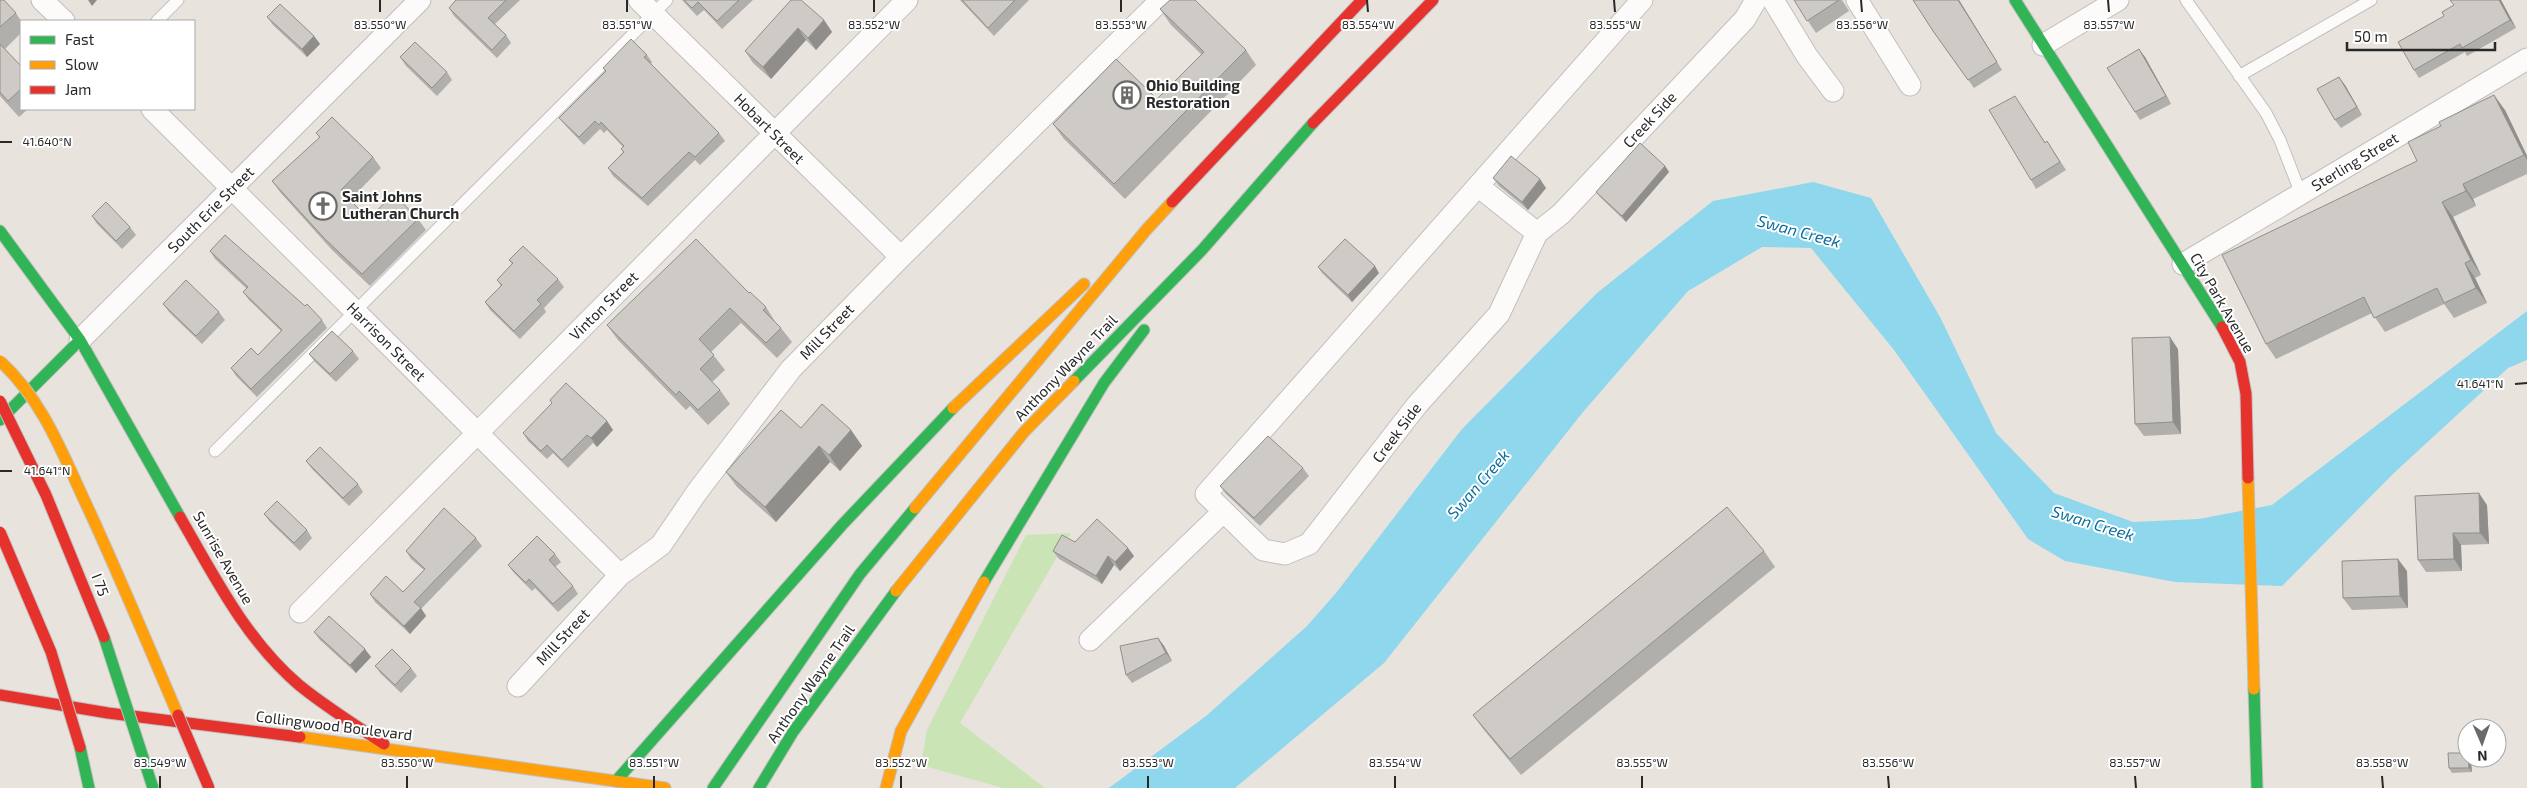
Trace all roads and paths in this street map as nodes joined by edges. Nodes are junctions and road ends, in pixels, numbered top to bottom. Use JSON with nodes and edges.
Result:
{"nodes":[{"id":1,"x":42,"y":0,"type":"edge"},
{"id":2,"x":178,"y":0,"type":"edge"},
{"id":3,"x":420,"y":0,"type":"edge"},
{"id":4,"x":908,"y":0,"type":"edge"},
{"id":5,"x":1161,"y":0,"type":"edge"},
{"id":6,"x":1362,"y":0,"type":"edge"},
{"id":7,"x":1434,"y":0,"type":"edge"},
{"id":8,"x":1642,"y":0,"type":"edge"},
{"id":9,"x":1756,"y":0,"type":"edge"},
{"id":10,"x":1773,"y":0,"type":"edge"},
{"id":11,"x":1857,"y":0,"type":"edge"},
{"id":12,"x":2015,"y":0,"type":"edge"},
{"id":13,"x":2118,"y":0,"type":"edge"},
{"id":14,"x":2186,"y":0,"type":"edge"},
{"id":15,"x":2371,"y":0,"type":"edge"},
{"id":16,"x":653,"y":5,"type":"edge"},
{"id":17,"x":63,"y":20,"type":"edge"},
{"id":18,"x":158,"y":20,"type":"edge"},
{"id":19,"x":2043,"y":45,"type":"junction"},
{"id":20,"x":2527,"y":60,"type":"edge"},
{"id":21,"x":2239,"y":76,"type":"junction"},
{"id":22,"x":1910,"y":85,"type":"dead end"},
{"id":23,"x":1833,"y":91,"type":"dead end"},
{"id":24,"x":153,"y":110,"type":"edge"},
{"id":25,"x":775,"y":134,"type":"junction"},
{"id":26,"x":1478,"y":186,"type":"junction"},
{"id":27,"x":232,"y":189,"type":"junction"},
{"id":28,"x":2301,"y":194,"type":"junction"},
{"id":29,"x":1147,"y":229,"type":"junction"},
{"id":30,"x":0,"y":231,"type":"edge"},
{"id":31,"x":1537,"y":233,"type":"junction"},
{"id":32,"x":1202,"y":250,"type":"junction"},
{"id":33,"x":901,"y":257,"type":"junction"},
{"id":34,"x":2184,"y":264,"type":"junction"},
{"id":35,"x":355,"y":312,"type":"junction"},
{"id":36,"x":80,"y":340,"type":"junction"},
{"id":37,"x":0,"y":361,"type":"edge"},
{"id":38,"x":0,"y":401,"type":"edge"},
{"id":39,"x":0,"y":420,"type":"edge"},
{"id":40,"x":477,"y":433,"type":"junction"},
{"id":41,"x":215,"y":451,"type":"dead end"},
{"id":42,"x":1223,"y":512,"type":"junction"},
{"id":43,"x":0,"y":532,"type":"edge"},
{"id":44,"x":620,"y":575,"type":"junction"},
{"id":45,"x":300,"y":612,"type":"dead end"},
{"id":46,"x":1090,"y":640,"type":"dead end"},
{"id":47,"x":518,"y":686,"type":"dead end"},
{"id":48,"x":0,"y":695,"type":"edge"},
{"id":49,"x":80,"y":747,"type":"junction"},
{"id":50,"x":390,"y":748,"type":"junction"},
{"id":51,"x":616,"y":781,"type":"junction"},
{"id":52,"x":82,"y":788,"type":"edge"},
{"id":53,"x":90,"y":788,"type":"edge"},
{"id":54,"x":153,"y":788,"type":"edge"},
{"id":55,"x":209,"y":788,"type":"edge"},
{"id":56,"x":665,"y":788,"type":"edge"},
{"id":57,"x":713,"y":788,"type":"edge"},
{"id":58,"x":759,"y":788,"type":"edge"},
{"id":59,"x":886,"y":788,"type":"edge"},
{"id":60,"x":2257,"y":788,"type":"edge"}],
"edges":[{"from":1,"to":17,"type":"street"},
{"from":2,"to":18,"type":"lane"},
{"from":3,"to":27,"type":"street","name":"South Erie Street"},
{"from":4,"to":25,"type":"street","name":"Vinton Street"},
{"from":5,"to":33,"type":"street","name":"Mill Street"},
{"from":6,"to":29,"type":"main road","name":"Anthony Wayne Trail"},
{"from":7,"to":32,"type":"main road","name":"Anthony Wayne Trail"},
{"from":8,"to":26,"type":"street","name":"Creek Side"},
{"from":9,"to":31,"type":"street","name":"Creek Side"},
{"from":10,"to":23,"type":"street"},
{"from":11,"to":22,"type":"street"},
{"from":12,"to":19,"type":"main road","name":"City Park Avenue"},
{"from":13,"to":19,"type":"street"},
{"from":14,"to":21,"type":"lane"},
{"from":15,"to":21,"type":"lane"},
{"from":16,"to":25,"type":"street","name":"Hobart Street"},
{"from":16,"to":35,"type":"lane"},
{"from":19,"to":34,"type":"main road","name":"City Park Avenue"},
{"from":20,"to":28,"type":"street","name":"Sterling Street"},
{"from":21,"to":28,"type":"lane"},
{"from":24,"to":27,"type":"street","name":"Harrison Street"},
{"from":25,"to":33,"type":"street","name":"Hobart Street"},
{"from":25,"to":40,"type":"street","name":"Vinton Street"},
{"from":26,"to":31,"type":"street"},
{"from":26,"to":42,"type":"street","name":"Creek Side"},
{"from":27,"to":35,"type":"street","name":"Harrison Street"},
{"from":27,"to":36,"type":"street","name":"South Erie Street"},
{"from":28,"to":34,"type":"street","name":"Sterling Street"},
{"from":29,"to":51,"type":"main road"},
{"from":29,"to":57,"type":"main road","name":"Anthony Wayne Trail"},
{"from":30,"to":36,"type":"main road","name":"Sunrise Avenue"},
{"from":31,"to":42,"type":"street","name":"Creek Side"},
{"from":32,"to":58,"type":"main road","name":"Anthony Wayne Trail"},
{"from":32,"to":59,"type":"main road"},
{"from":33,"to":44,"type":"street","name":"Mill Street"},
{"from":34,"to":60,"type":"main road","name":"City Park Avenue"},
{"from":35,"to":40,"type":"street","name":"Harrison Street"},
{"from":35,"to":41,"type":"lane"},
{"from":36,"to":39,"type":"main road","name":"South Erie Street"},
{"from":36,"to":50,"type":"main road","name":"Sunrise Avenue"},
{"from":37,"to":55,"type":"main road","bridge":true},
{"from":38,"to":54,"type":"main road","name":"I 75","bridge":true},
{"from":40,"to":44,"type":"street","name":"Harrison Street"},
{"from":40,"to":45,"type":"street","name":"Vinton Street"},
{"from":42,"to":46,"type":"street"},
{"from":43,"to":49,"type":"main road","bridge":true},
{"from":44,"to":47,"type":"street","name":"Mill Street"},
{"from":48,"to":50,"type":"main road","name":"Collingwood Boulevard"},
{"from":49,"to":52,"type":"main road"},
{"from":49,"to":53,"type":"main road"},
{"from":50,"to":51,"type":"main road","name":"Collingwood Boulevard"},
{"from":51,"to":56,"type":"main road","name":"Collingwood Boulevard"}]}
